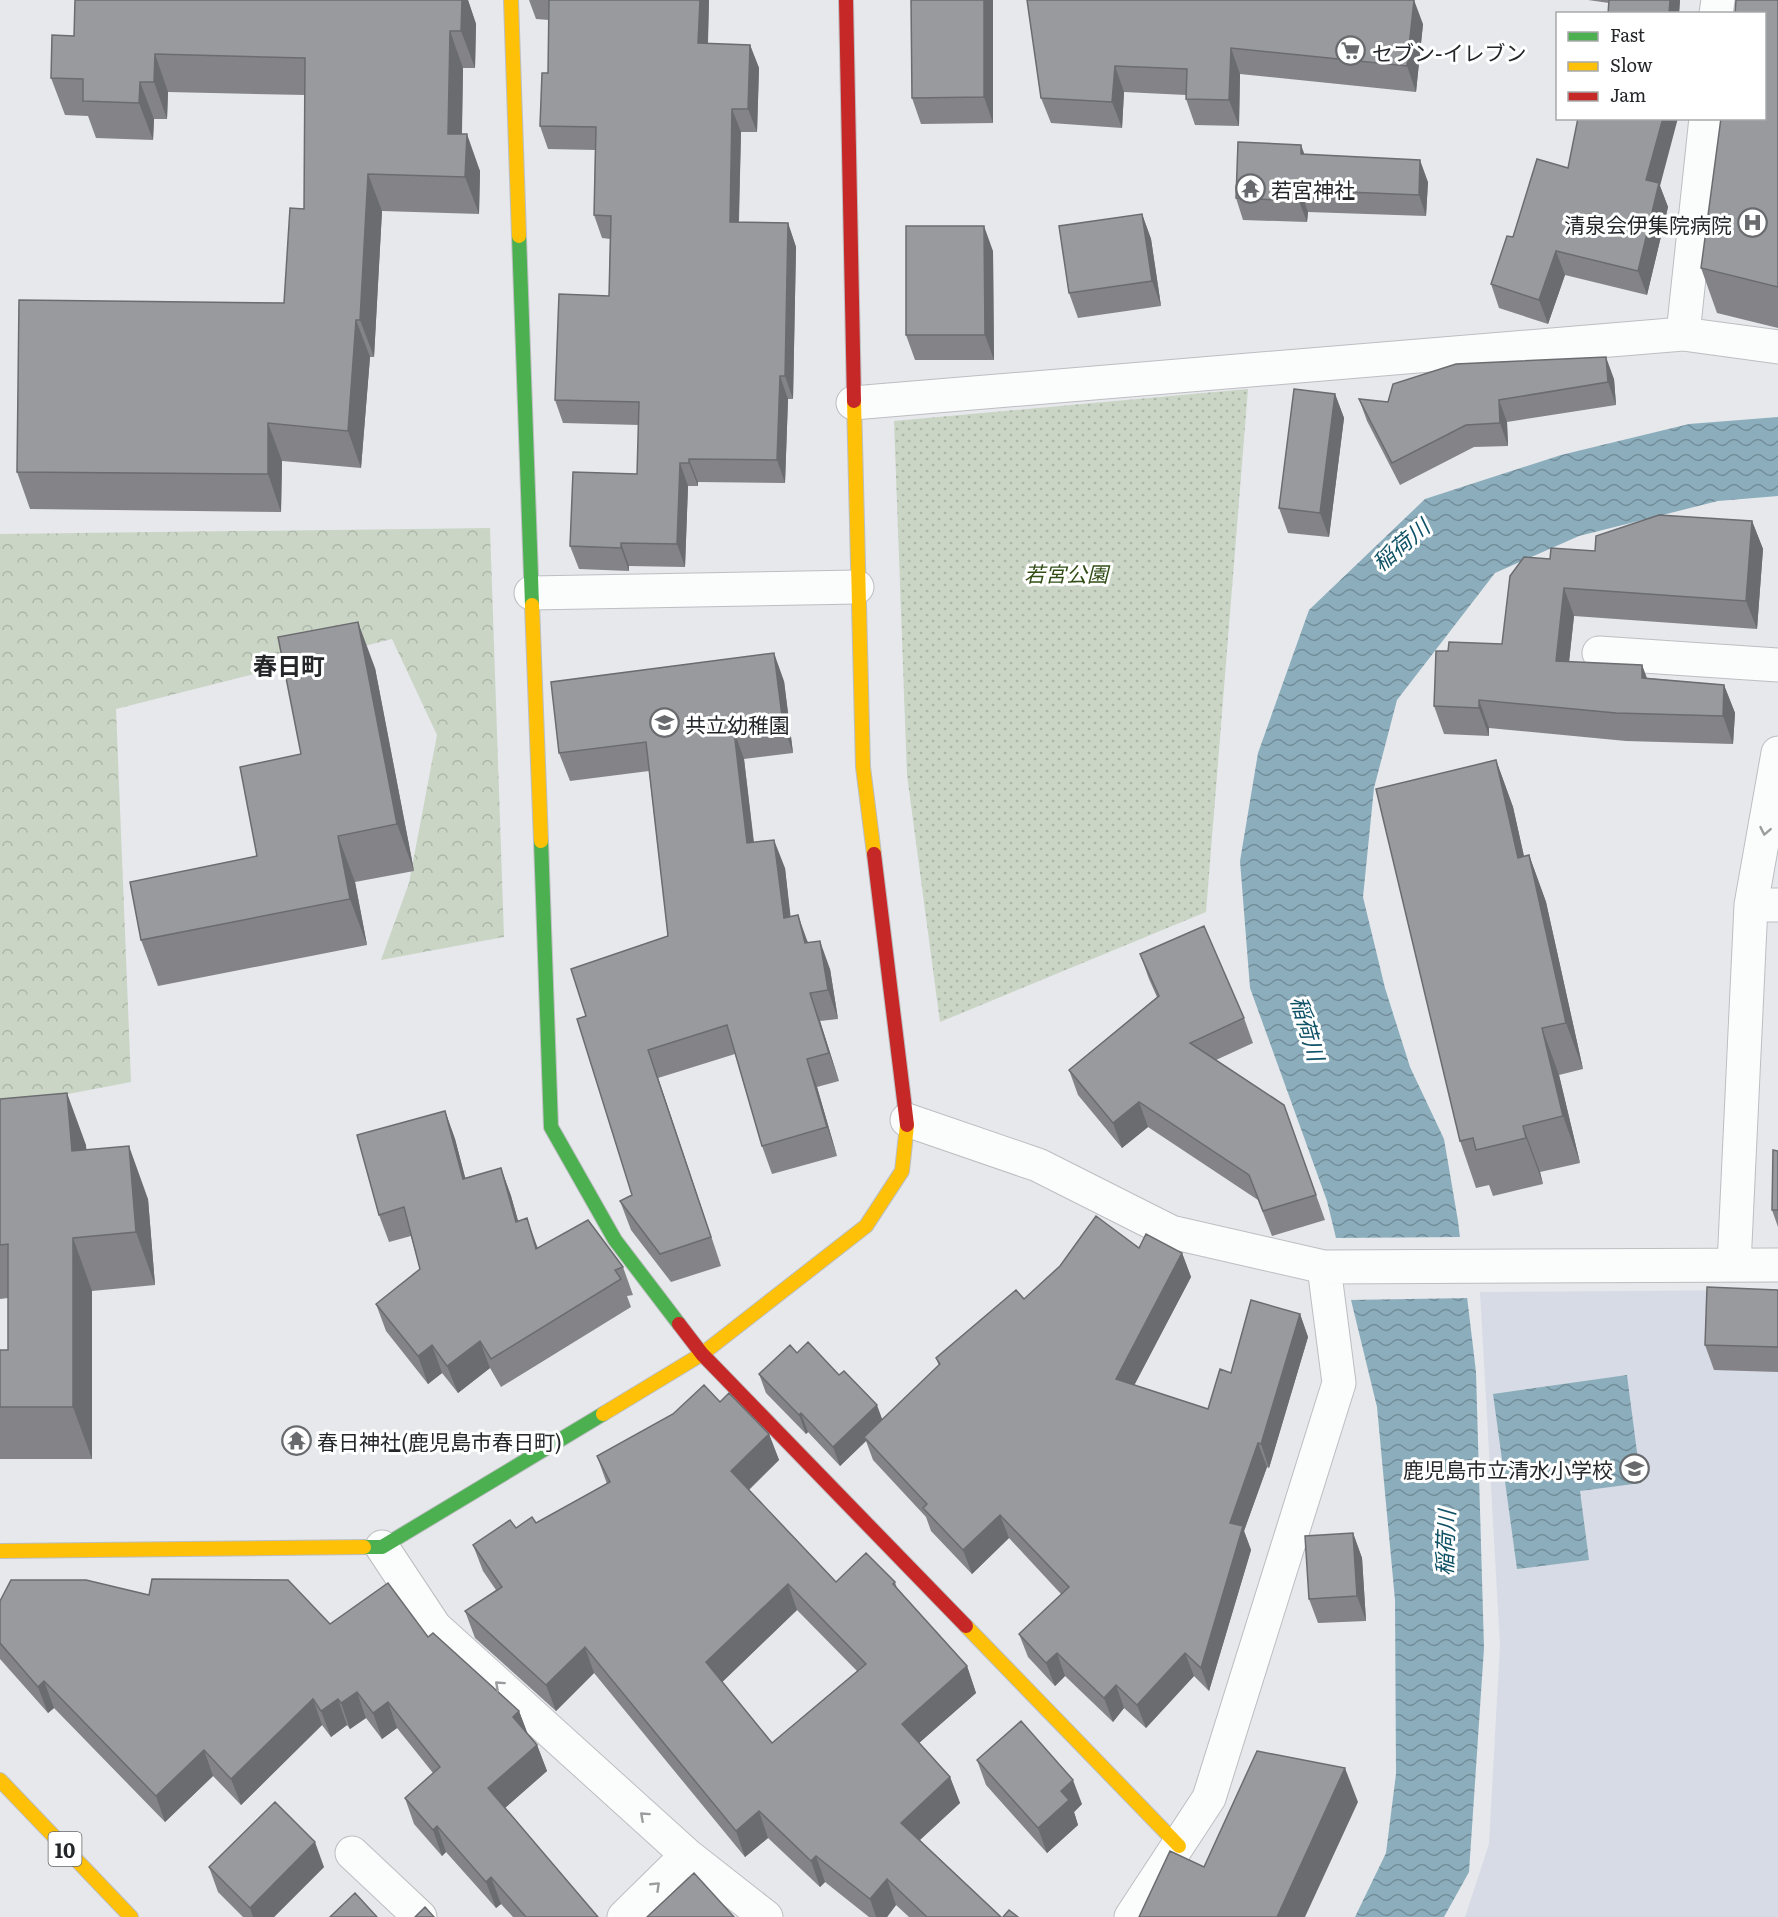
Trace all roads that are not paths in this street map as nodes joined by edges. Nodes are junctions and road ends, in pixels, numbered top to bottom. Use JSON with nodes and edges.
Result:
{"nodes":[{"id":1,"x":511,"y":0,"type":"edge"},
{"id":2,"x":846,"y":0,"type":"edge"},
{"id":3,"x":1706,"y":120,"type":"edge"},
{"id":4,"x":1683,"y":334,"type":"junction"},
{"id":5,"x":1778,"y":347,"type":"edge"},
{"id":6,"x":853,"y":403,"type":"junction"},
{"id":7,"x":857,"y":587,"type":"junction"},
{"id":8,"x":531,"y":593,"type":"junction"},
{"id":9,"x":1599,"y":653,"type":"dead end"},
{"id":10,"x":1778,"y":665,"type":"edge"},
{"id":11,"x":1778,"y":753,"type":"edge"},
{"id":12,"x":1764,"y":905,"type":"edge"},
{"id":13,"x":907,"y":1120,"type":"junction"},
{"id":14,"x":1734,"y":1265,"type":"junction"},
{"id":15,"x":1778,"y":1265,"type":"edge"},
{"id":16,"x":1324,"y":1267,"type":"junction"},
{"id":17,"x":702,"y":1354,"type":"junction"},
{"id":18,"x":382,"y":1547,"type":"junction"},
{"id":19,"x":0,"y":1551,"type":"edge"},
{"id":20,"x":0,"y":1780,"type":"edge"},
{"id":21,"x":1179,"y":1846,"type":"junction"},
{"id":22,"x":352,"y":1852,"type":"dead end"},
{"id":23,"x":687,"y":1856,"type":"junction"},
{"id":24,"x":131,"y":1917,"type":"edge"},
{"id":25,"x":420,"y":1917,"type":"edge"},
{"id":26,"x":624,"y":1917,"type":"edge"},
{"id":27,"x":766,"y":1917,"type":"edge"},
{"id":28,"x":1131,"y":1917,"type":"edge"}],
"edges":[{"from":1,"to":8,"type":"main road"},
{"from":2,"to":6,"type":"main road"},
{"from":3,"to":4,"type":"street"},
{"from":4,"to":5,"type":"street"},
{"from":4,"to":6,"type":"street"},
{"from":6,"to":7,"type":"main road"},
{"from":7,"to":8,"type":"street"},
{"from":7,"to":13,"type":"main road"},
{"from":8,"to":17,"type":"main road"},
{"from":9,"to":10,"type":"street"},
{"from":11,"to":12,"type":"street","one_way":true},
{"from":12,"to":14,"type":"street"},
{"from":13,"to":16,"type":"street"},
{"from":13,"to":17,"type":"main road"},
{"from":14,"to":15,"type":"street"},
{"from":14,"to":16,"type":"street"},
{"from":16,"to":21,"type":"street"},
{"from":17,"to":18,"type":"main road"},
{"from":17,"to":21,"type":"main road"},
{"from":18,"to":19,"type":"main road"},
{"from":23,"to":18,"type":"street","one_way":true},
{"from":20,"to":24,"type":"main road","number":"10"},
{"from":21,"to":28,"type":"street"},
{"from":22,"to":25,"type":"street"},
{"from":26,"to":23,"type":"street","one_way":true},
{"from":23,"to":27,"type":"street"}]}
